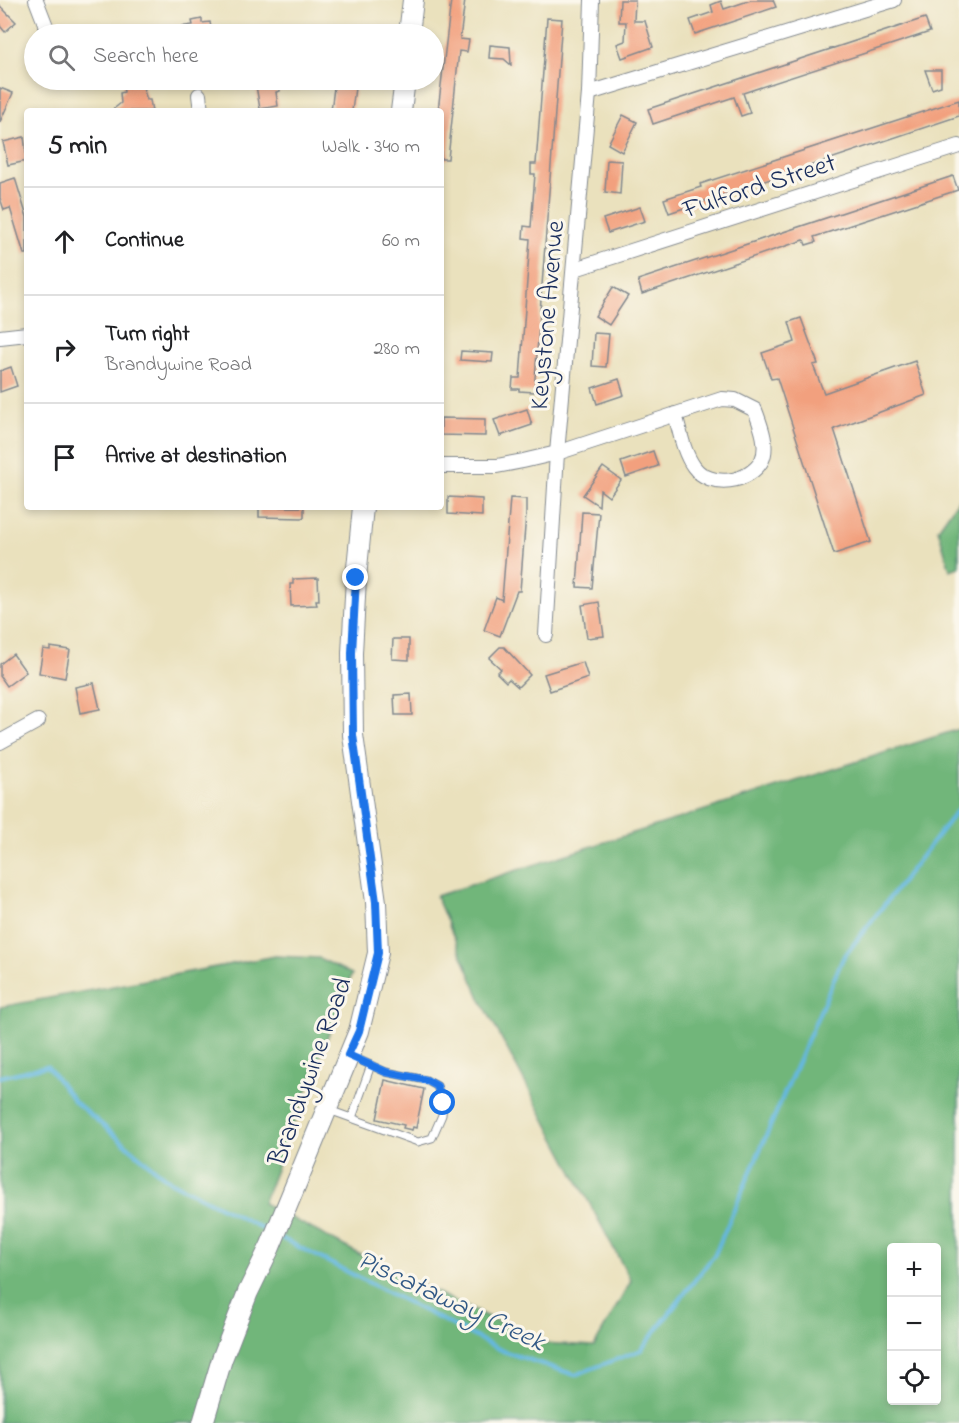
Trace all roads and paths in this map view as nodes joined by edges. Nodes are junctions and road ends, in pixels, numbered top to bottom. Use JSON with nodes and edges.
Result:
{"nodes":[{"id":1,"x":36,"y":0,"type":"edge"},
{"id":2,"x":413,"y":0,"type":"edge"},
{"id":3,"x":592,"y":0,"type":"edge"},
{"id":4,"x":894,"y":0,"type":"edge"},
{"id":5,"x":45,"y":24,"type":"edge"},
{"id":6,"x":410,"y":24,"type":"edge"},
{"id":7,"x":404,"y":90,"type":"edge"},
{"id":8,"x":589,"y":93,"type":"junction"},
{"id":9,"x":199,"y":95,"type":"dead end"},
{"id":10,"x":201,"y":108,"type":"edge"},
{"id":11,"x":401,"y":108,"type":"edge"},
{"id":12,"x":959,"y":146,"type":"edge"},
{"id":13,"x":574,"y":269,"type":"junction"},
{"id":14,"x":1,"y":334,"type":"edge"},
{"id":15,"x":24,"y":334,"type":"edge"},
{"id":16,"x":675,"y":414,"type":"junction"},
{"id":17,"x":557,"y":453,"type":"junction"},
{"id":18,"x":444,"y":466,"type":"edge"},
{"id":19,"x":363,"y":510,"type":"edge"},
{"id":20,"x":546,"y":635,"type":"dead end"},
{"id":21,"x":38,"y":721,"type":"dead end"},
{"id":22,"x":0,"y":742,"type":"edge"},
{"id":23,"x":348,"y":1055,"type":"junction"},
{"id":24,"x":371,"y":1065,"type":"junction"},
{"id":25,"x":326,"y":1109,"type":"junction"},
{"id":26,"x":352,"y":1118,"type":"junction"},
{"id":27,"x":203,"y":1423,"type":"edge"}],
"edges":[{"from":1,"to":5,"type":"street"},
{"from":2,"to":6,"type":"main road"},
{"from":3,"to":8,"type":"street","name":"Keystone Avenue"},
{"from":4,"to":8,"type":"street"},
{"from":7,"to":11,"type":"main road"},
{"from":8,"to":13,"type":"street","name":"Keystone Avenue"},
{"from":9,"to":10,"type":"street"},
{"from":12,"to":13,"type":"street","name":"Fulford Street"},
{"from":13,"to":17,"type":"street","name":"Keystone Avenue"},
{"from":14,"to":15,"type":"street"},
{"from":16,"to":16,"type":"street"},
{"from":16,"to":17,"type":"street"},
{"from":17,"to":18,"type":"street"},
{"from":17,"to":20,"type":"street","name":"Keystone Avenue"},
{"from":19,"to":23,"type":"main road","name":"Brandywine Road"},
{"from":21,"to":22,"type":"street"},
{"from":23,"to":24,"type":"lane"},
{"from":23,"to":25,"type":"main road","name":"Brandywine Road"},
{"from":24,"to":26,"type":"lane"},
{"from":24,"to":26,"type":"lane"},
{"from":25,"to":26,"type":"lane"},
{"from":25,"to":27,"type":"main road","name":"Brandywine Road"}]}
